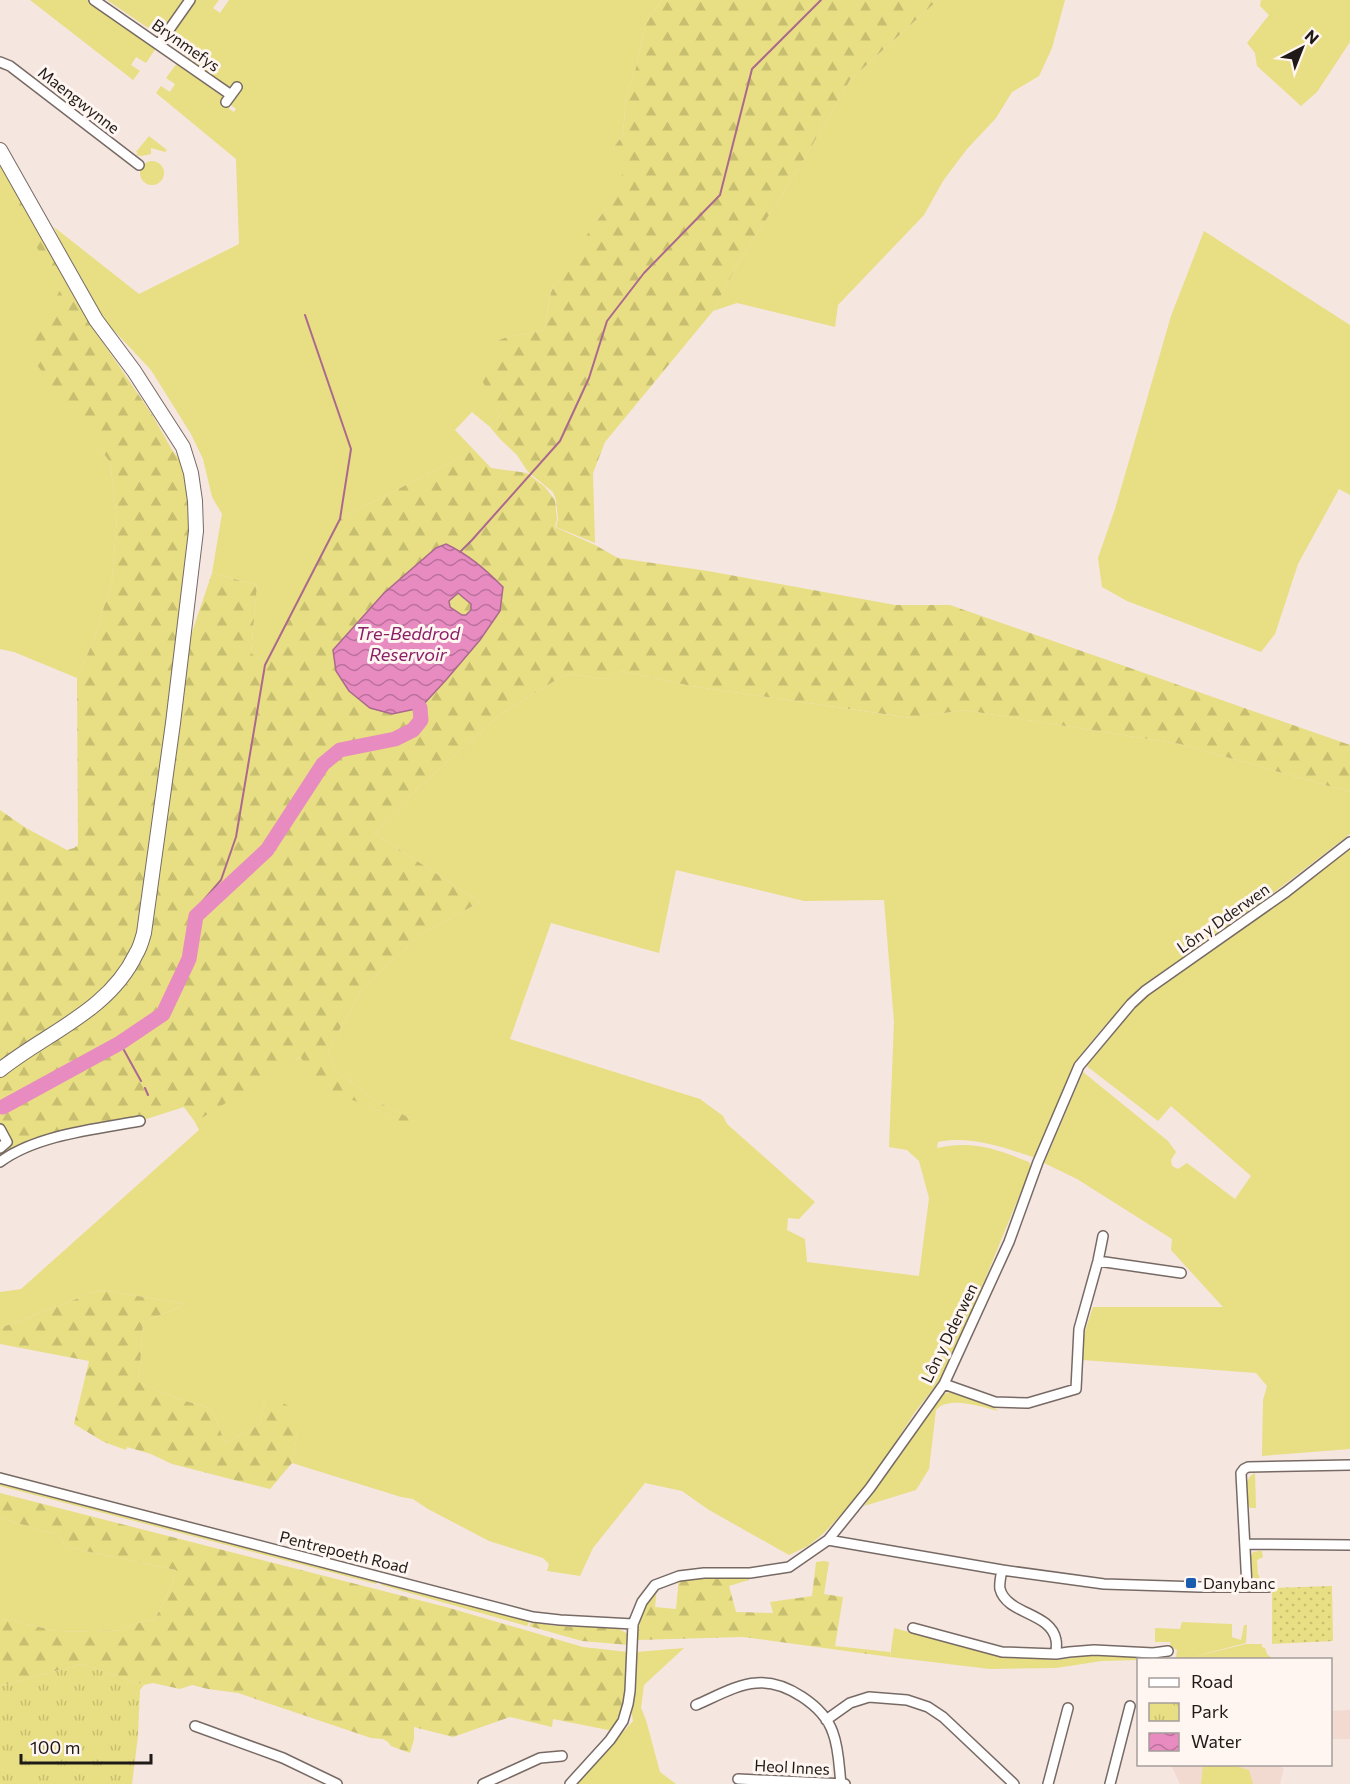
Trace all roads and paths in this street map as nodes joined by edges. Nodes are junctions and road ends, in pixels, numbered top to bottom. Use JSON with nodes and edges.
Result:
{"nodes":[{"id":1,"x":94,"y":0,"type":"edge"},
{"id":2,"x":190,"y":0,"type":"edge"},
{"id":3,"x":159,"y":44,"type":"junction"},
{"id":4,"x":0,"y":62,"type":"edge"},
{"id":5,"x":231,"y":95,"type":"dead end"},
{"id":6,"x":0,"y":150,"type":"edge"},
{"id":7,"x":139,"y":165,"type":"dead end"},
{"id":8,"x":1350,"y":842,"type":"edge"},
{"id":9,"x":0,"y":1070,"type":"edge"},
{"id":10,"x":140,"y":1120,"type":"dead end"},
{"id":11,"x":0,"y":1129,"type":"edge"},
{"id":12,"x":3,"y":1145,"type":"edge"},
{"id":13,"x":0,"y":1162,"type":"edge"},
{"id":14,"x":1103,"y":1236,"type":"dead end"},
{"id":15,"x":1098,"y":1261,"type":"junction"},
{"id":16,"x":1181,"y":1273,"type":"dead end"},
{"id":17,"x":944,"y":1384,"type":"junction"},
{"id":18,"x":1350,"y":1465,"type":"edge"},
{"id":19,"x":0,"y":1478,"type":"edge"},
{"id":20,"x":828,"y":1540,"type":"junction"},
{"id":21,"x":1245,"y":1545,"type":"junction"},
{"id":22,"x":1350,"y":1545,"type":"edge"},
{"id":23,"x":1002,"y":1570,"type":"junction"},
{"id":24,"x":1247,"y":1587,"type":"junction"},
{"id":25,"x":1269,"y":1587,"type":"dead end"},
{"id":26,"x":633,"y":1624,"type":"junction"},
{"id":27,"x":913,"y":1629,"type":"dead end"},
{"id":28,"x":1168,"y":1651,"type":"dead end"},
{"id":29,"x":1056,"y":1654,"type":"junction"},
{"id":30,"x":696,"y":1705,"type":"dead end"},
{"id":31,"x":1130,"y":1706,"type":"dead end"},
{"id":32,"x":1068,"y":1708,"type":"dead end"},
{"id":33,"x":826,"y":1720,"type":"junction"},
{"id":34,"x":195,"y":1726,"type":"dead end"},
{"id":35,"x":562,"y":1756,"type":"dead end"},
{"id":36,"x":738,"y":1779,"type":"dead end"},
{"id":37,"x":337,"y":1784,"type":"edge"},
{"id":38,"x":483,"y":1784,"type":"edge"},
{"id":39,"x":570,"y":1784,"type":"edge"},
{"id":40,"x":843,"y":1784,"type":"edge"},
{"id":41,"x":1014,"y":1784,"type":"edge"},
{"id":42,"x":1048,"y":1784,"type":"edge"},
{"id":43,"x":1110,"y":1784,"type":"edge"}],
"edges":[{"from":1,"to":3,"type":"street","name":"Brynmefys"},
{"from":2,"to":3,"type":"street"},
{"from":3,"to":5,"type":"street","name":"Brynmefys"},
{"from":4,"to":7,"type":"street","name":"Maengwynne"},
{"from":6,"to":9,"type":"main road"},
{"from":8,"to":17,"type":"street","name":"Lôn y Dderwen"},
{"from":10,"to":13,"type":"street"},
{"from":11,"to":12,"type":"street"},
{"from":14,"to":15,"type":"street"},
{"from":15,"to":16,"type":"street"},
{"from":15,"to":17,"type":"street"},
{"from":17,"to":20,"type":"street","name":"Lôn y Dderwen"},
{"from":18,"to":21,"type":"street"},
{"from":19,"to":26,"type":"street","name":"Pentrepoeth Road"},
{"from":20,"to":23,"type":"street"},
{"from":20,"to":26,"type":"street","name":"Lôn y Dderwen"},
{"from":21,"to":22,"type":"street"},
{"from":21,"to":24,"type":"street"},
{"from":23,"to":24,"type":"street"},
{"from":23,"to":29,"type":"street"},
{"from":24,"to":25,"type":"street"},
{"from":26,"to":39,"type":"street","name":"Lôn y Dderwen"},
{"from":27,"to":29,"type":"street"},
{"from":28,"to":29,"type":"street"},
{"from":30,"to":33,"type":"street"},
{"from":31,"to":43,"type":"street"},
{"from":32,"to":42,"type":"street"},
{"from":33,"to":40,"type":"street"},
{"from":33,"to":41,"type":"street"},
{"from":34,"to":37,"type":"street"},
{"from":35,"to":38,"type":"street"},
{"from":36,"to":40,"type":"street","name":"Heol Innes"}]}
